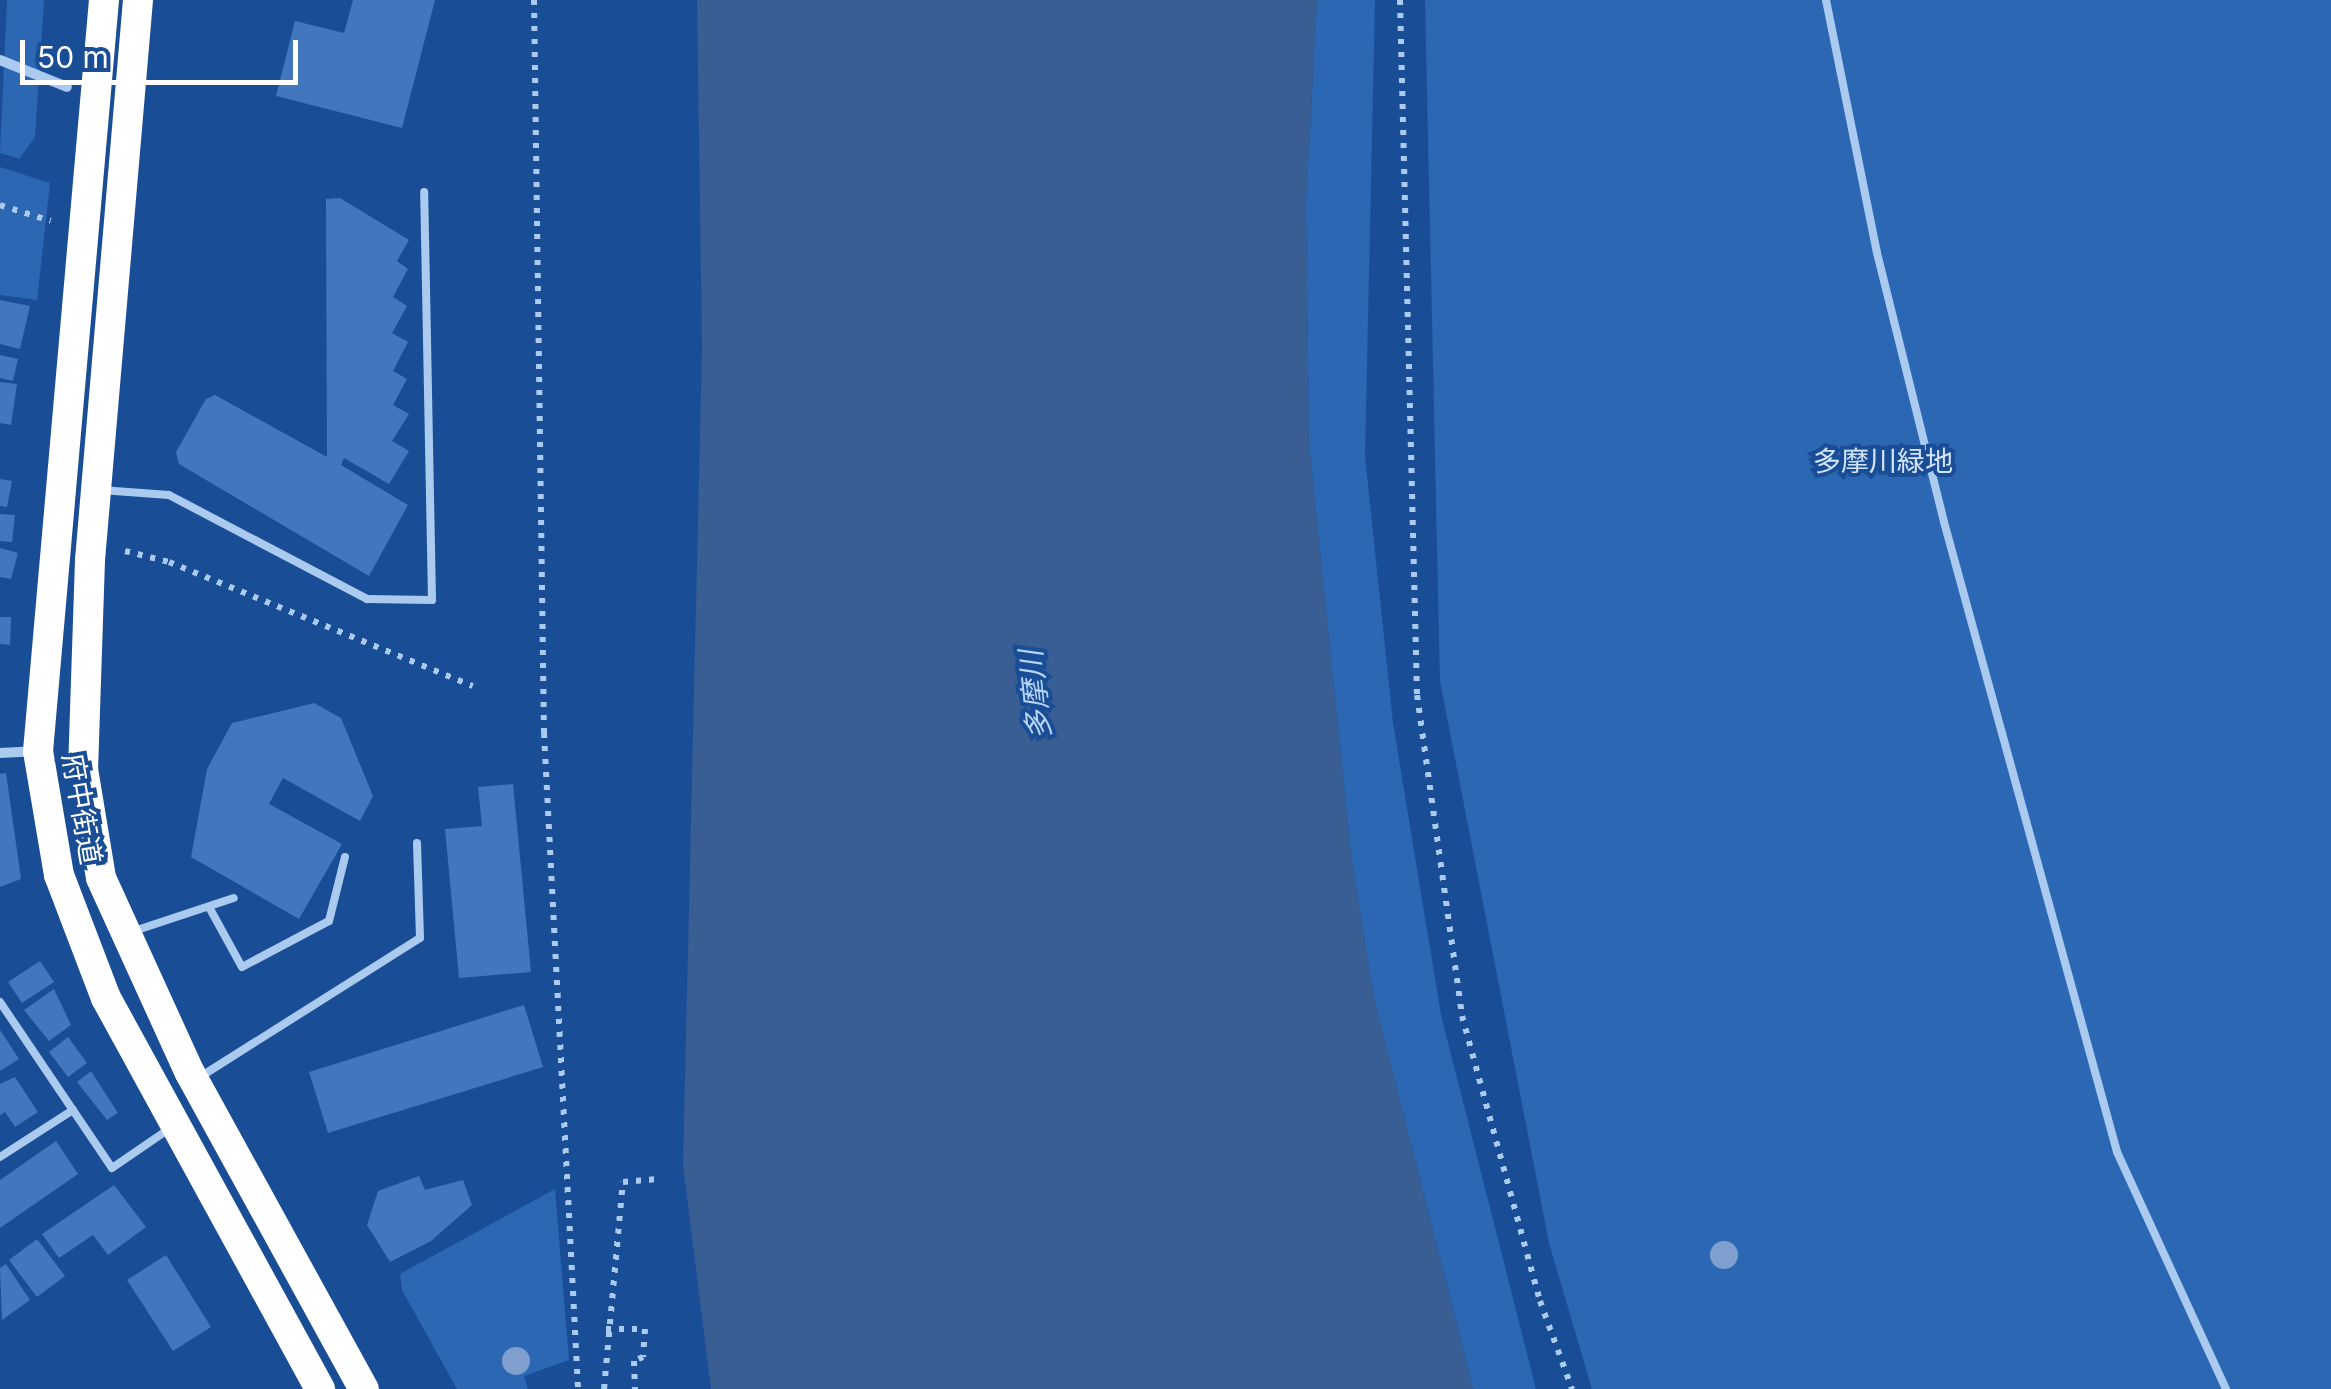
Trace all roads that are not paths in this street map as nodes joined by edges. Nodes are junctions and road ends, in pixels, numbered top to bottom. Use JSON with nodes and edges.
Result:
{"nodes":[{"id":1,"x":104,"y":0,"type":"edge"},
{"id":2,"x":138,"y":0,"type":"edge"},
{"id":3,"x":1826,"y":0,"type":"edge"},
{"id":4,"x":0,"y":60,"type":"edge"},
{"id":5,"x":67,"y":87,"type":"dead end"},
{"id":6,"x":424,"y":192,"type":"dead end"},
{"id":7,"x":96,"y":490,"type":"junction"},
{"id":8,"x":38,"y":751,"type":"junction"},
{"id":9,"x":0,"y":752,"type":"edge"},
{"id":10,"x":417,"y":843,"type":"dead end"},
{"id":11,"x":344,"y":857,"type":"dead end"},
{"id":12,"x":234,"y":898,"type":"dead end"},
{"id":13,"x":209,"y":907,"type":"junction"},
{"id":14,"x":126,"y":934,"type":"junction"},
{"id":15,"x":0,"y":1002,"type":"edge"},
{"id":16,"x":194,"y":1081,"type":"junction"},
{"id":17,"x":74,"y":1110,"type":"junction"},
{"id":18,"x":173,"y":1127,"type":"junction"},
{"id":19,"x":0,"y":1157,"type":"edge"},
{"id":20,"x":318,"y":1388,"type":"edge"},
{"id":21,"x":364,"y":1389,"type":"edge"},
{"id":22,"x":2226,"y":1389,"type":"edge"}],
"edges":[{"from":1,"to":8,"type":"highway","name":"府中街道"},
{"from":2,"to":7,"type":"highway","name":"府中街道"},
{"from":3,"to":22,"type":"lane"},
{"from":4,"to":5,"type":"street"},
{"from":6,"to":7,"type":"lane"},
{"from":7,"to":14,"type":"highway","name":"府中街道"},
{"from":8,"to":9,"type":"street"},
{"from":8,"to":18,"type":"highway","name":"府中街道"},
{"from":10,"to":16,"type":"lane"},
{"from":11,"to":13,"type":"lane"},
{"from":12,"to":13,"type":"lane"},
{"from":13,"to":14,"type":"lane"},
{"from":14,"to":16,"type":"highway","name":"府中街道"},
{"from":15,"to":17,"type":"lane"},
{"from":16,"to":21,"type":"highway","name":"府中街道"},
{"from":17,"to":18,"type":"lane"},
{"from":17,"to":19,"type":"lane"},
{"from":18,"to":20,"type":"highway","name":"府中街道"}]}
